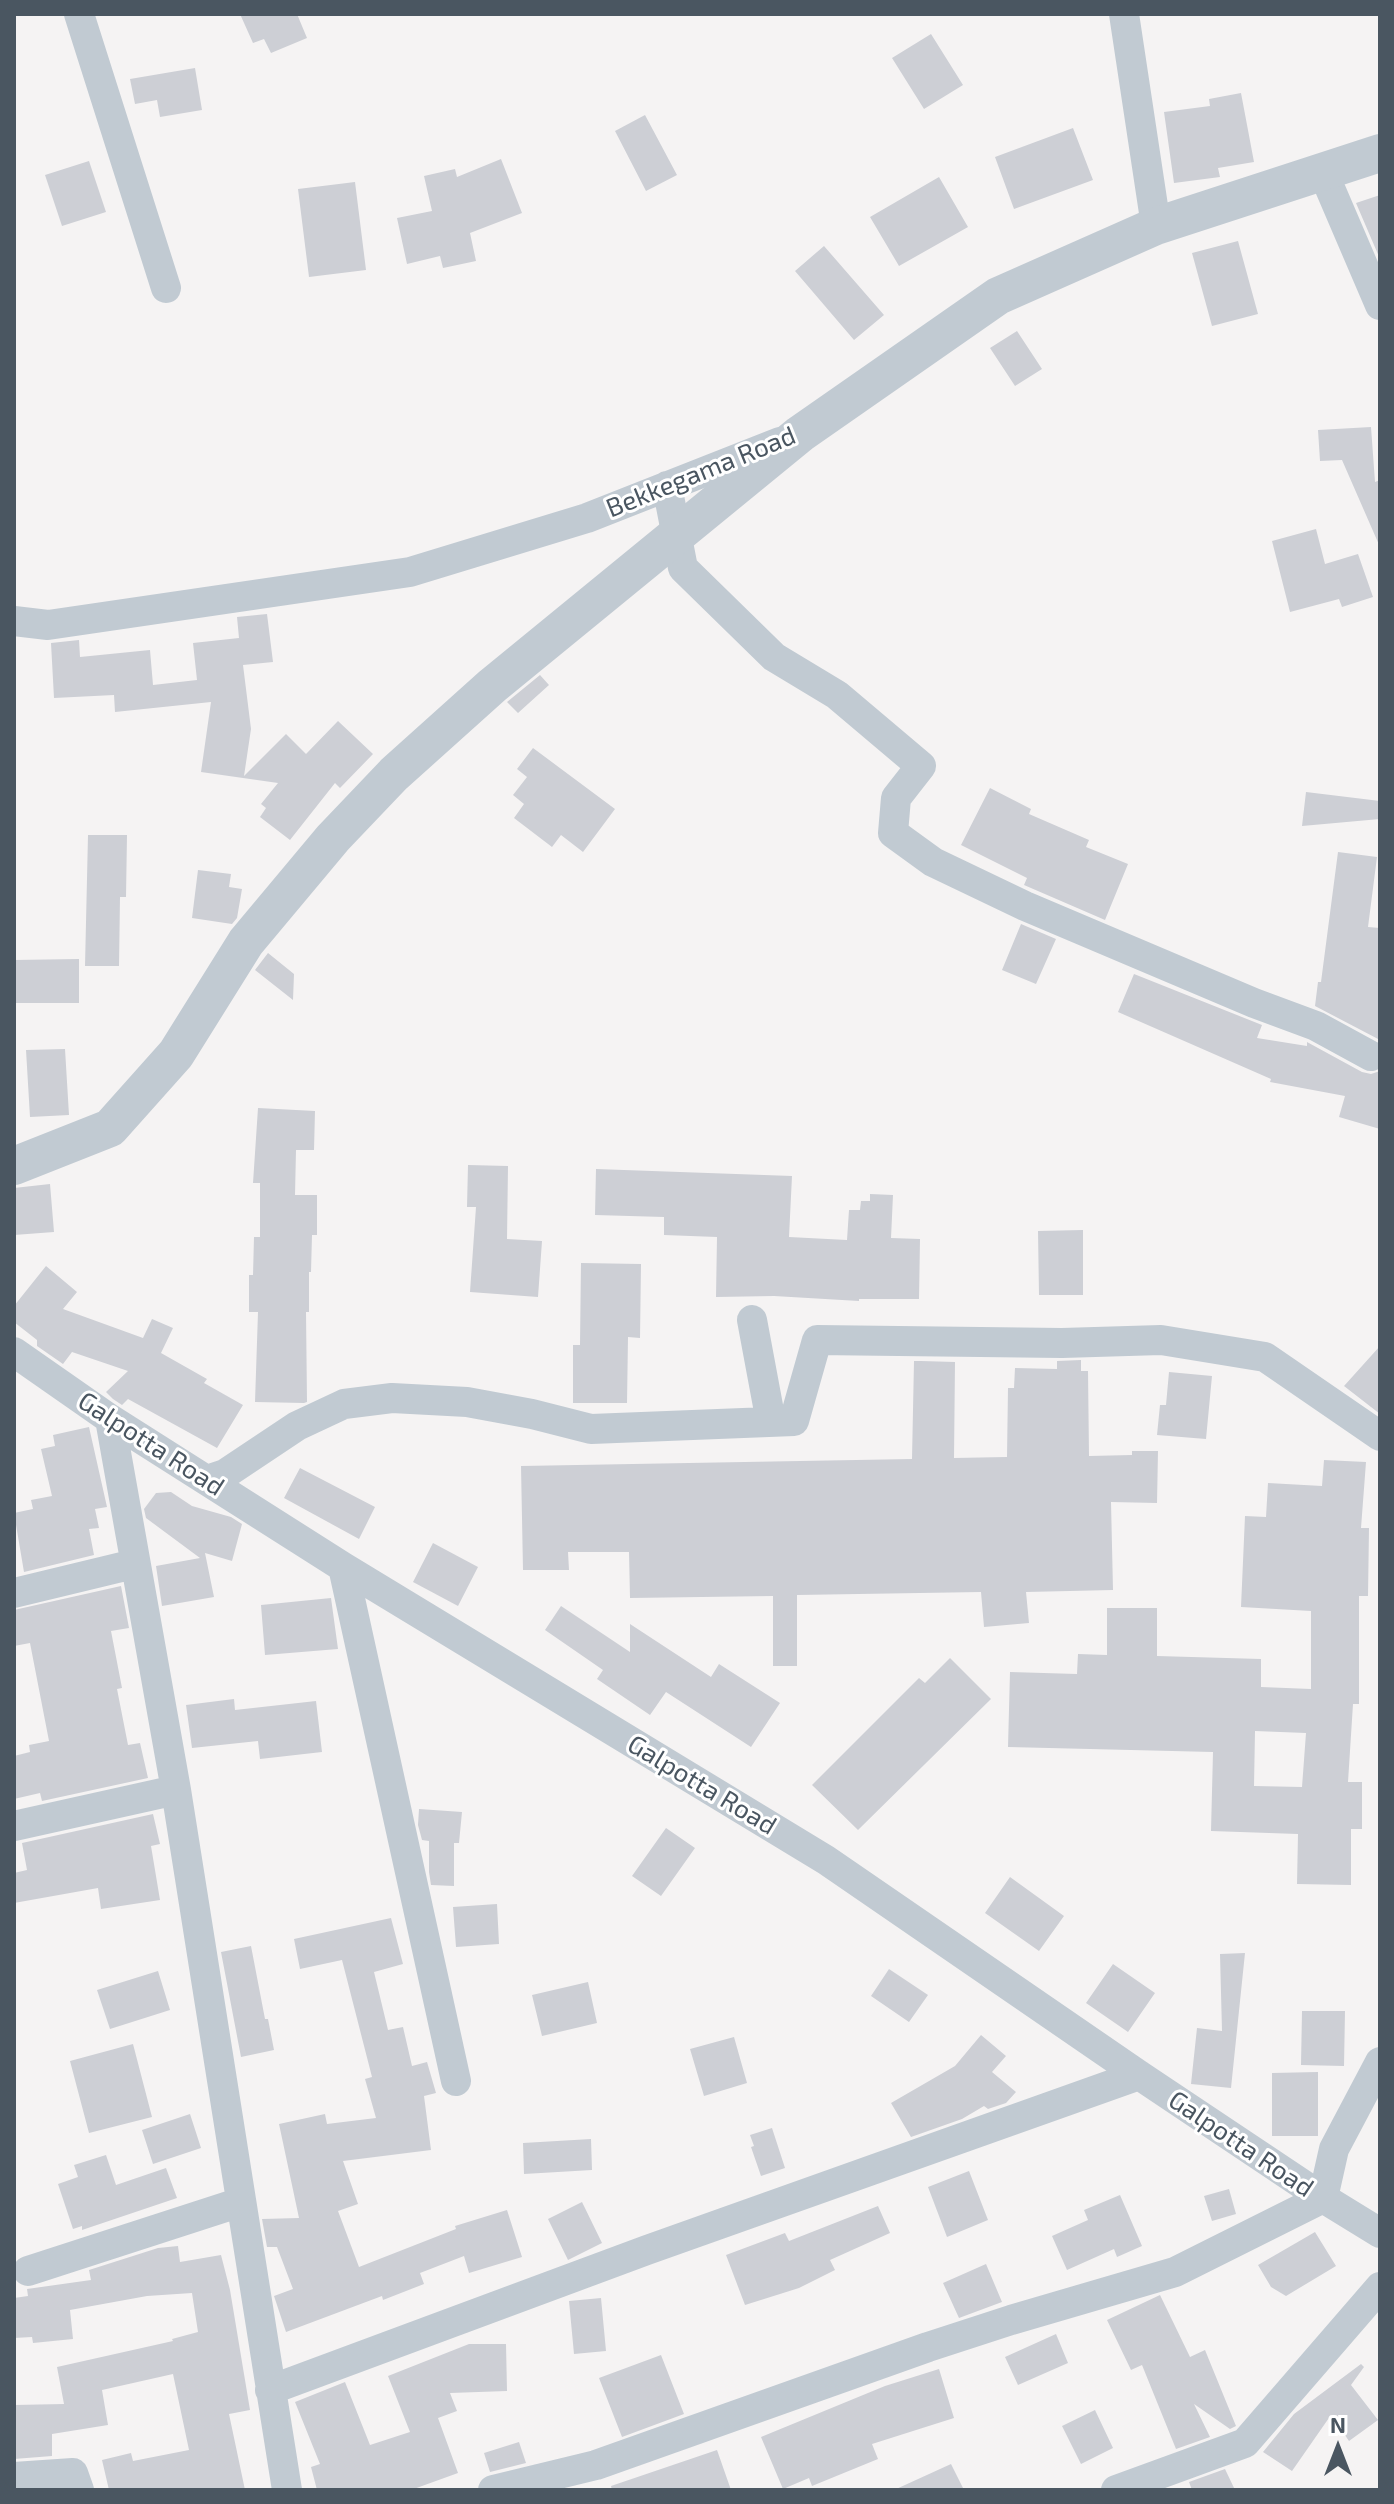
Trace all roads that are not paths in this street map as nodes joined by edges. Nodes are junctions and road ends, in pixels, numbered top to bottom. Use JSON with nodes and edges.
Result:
{"nodes":[{"id":1,"x":79,"y":14,"type":"edge"},
{"id":2,"x":1124,"y":14,"type":"edge"},
{"id":3,"x":1380,"y":153,"type":"edge"},
{"id":4,"x":1323,"y":172,"type":"junction"},
{"id":5,"x":1156,"y":226,"type":"junction"},
{"id":6,"x":166,"y":288,"type":"dead end"},
{"id":7,"x":1380,"y":305,"type":"edge"},
{"id":8,"x":800,"y":434,"type":"junction"},
{"id":9,"x":667,"y":486,"type":"junction"},
{"id":10,"x":676,"y":536,"type":"junction"},
{"id":11,"x":14,"y":621,"type":"edge"},
{"id":12,"x":1371,"y":1056,"type":"dead end"},
{"id":13,"x":14,"y":1166,"type":"edge"},
{"id":14,"x":752,"y":1320,"type":"dead end"},
{"id":15,"x":14,"y":1352,"type":"edge"},
{"id":16,"x":110,"y":1419,"type":"junction"},
{"id":17,"x":771,"y":1422,"type":"junction"},
{"id":18,"x":1380,"y":1436,"type":"edge"},
{"id":19,"x":207,"y":1480,"type":"junction"},
{"id":20,"x":134,"y":1564,"type":"junction"},
{"id":21,"x":343,"y":1567,"type":"junction"},
{"id":22,"x":14,"y":1593,"type":"edge"},
{"id":23,"x":176,"y":1790,"type":"junction"},
{"id":24,"x":14,"y":1826,"type":"edge"},
{"id":25,"x":1380,"y":2062,"type":"edge"},
{"id":26,"x":1139,"y":2075,"type":"junction"},
{"id":27,"x":456,"y":2081,"type":"dead end"},
{"id":28,"x":1323,"y":2198,"type":"junction"},
{"id":29,"x":241,"y":2202,"type":"junction"},
{"id":30,"x":1380,"y":2233,"type":"edge"},
{"id":31,"x":28,"y":2271,"type":"dead end"},
{"id":32,"x":1380,"y":2287,"type":"edge"},
{"id":33,"x":270,"y":2390,"type":"junction"},
{"id":34,"x":14,"y":2477,"type":"edge"},
{"id":35,"x":79,"y":2490,"type":"edge"},
{"id":36,"x":287,"y":2490,"type":"edge"},
{"id":37,"x":493,"y":2490,"type":"edge"},
{"id":38,"x":1116,"y":2490,"type":"edge"}],
"edges":[{"from":1,"to":6,"type":"street"},
{"from":2,"to":5,"type":"street"},
{"from":3,"to":4,"type":"street","name":"Bekkegama Road"},
{"from":4,"to":5,"type":"street","name":"Bekkegama Road"},
{"from":4,"to":7,"type":"street"},
{"from":5,"to":8,"type":"street","name":"Bekkegama Road"},
{"from":8,"to":9,"type":"street","name":"Bekkegama Road"},
{"from":8,"to":10,"type":"street"},
{"from":9,"to":10,"type":"street"},
{"from":9,"to":11,"type":"street","name":"Bekkegama Road"},
{"from":10,"to":12,"type":"street"},
{"from":10,"to":13,"type":"street"},
{"from":14,"to":17,"type":"street"},
{"from":15,"to":16,"type":"street","name":"Galpotta Road"},
{"from":16,"to":19,"type":"street","name":"Galpotta Road"},
{"from":16,"to":20,"type":"street"},
{"from":17,"to":18,"type":"street"},
{"from":17,"to":19,"type":"street"},
{"from":19,"to":21,"type":"street","name":"Galpotta Road"},
{"from":20,"to":22,"type":"street"},
{"from":20,"to":23,"type":"street"},
{"from":21,"to":26,"type":"street","name":"Galpotta Road"},
{"from":21,"to":27,"type":"street"},
{"from":23,"to":24,"type":"street"},
{"from":23,"to":29,"type":"street"},
{"from":25,"to":28,"type":"street"},
{"from":26,"to":28,"type":"street","name":"Galpotta Road"},
{"from":26,"to":33,"type":"street"},
{"from":28,"to":30,"type":"street","name":"Galpotta Road"},
{"from":28,"to":37,"type":"street"},
{"from":29,"to":31,"type":"street"},
{"from":29,"to":33,"type":"street"},
{"from":32,"to":38,"type":"street"},
{"from":33,"to":36,"type":"street"},
{"from":34,"to":35,"type":"street"}]}
